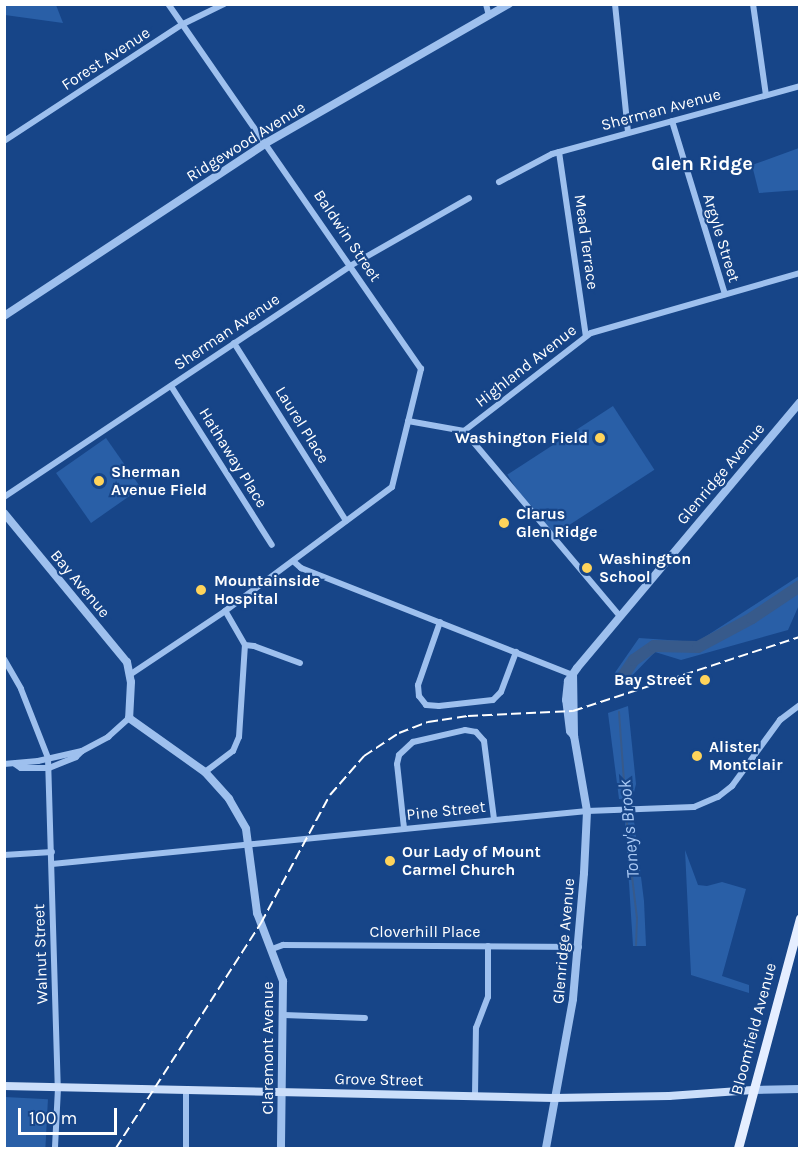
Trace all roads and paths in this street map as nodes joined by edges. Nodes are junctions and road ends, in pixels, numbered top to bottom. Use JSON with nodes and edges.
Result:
{"nodes":[{"id":1,"x":168,"y":4,"type":"edge"},
{"id":2,"x":224,"y":4,"type":"edge"},
{"id":3,"x":486,"y":4,"type":"edge"},
{"id":4,"x":509,"y":4,"type":"edge"},
{"id":5,"x":615,"y":4,"type":"edge"},
{"id":6,"x":753,"y":4,"type":"edge"},
{"id":7,"x":491,"y":14,"type":"junction"},
{"id":8,"x":182,"y":26,"type":"junction"},
{"id":9,"x":800,"y":86,"type":"edge"},
{"id":10,"x":766,"y":96,"type":"junction"},
{"id":11,"x":672,"y":121,"type":"junction"},
{"id":12,"x":628,"y":132,"type":"junction"},
{"id":13,"x":4,"y":141,"type":"edge"},
{"id":14,"x":266,"y":143,"type":"junction"},
{"id":15,"x":559,"y":152,"type":"junction"},
{"id":16,"x":500,"y":182,"type":"dead end"},
{"id":17,"x":469,"y":198,"type":"dead end"},
{"id":18,"x":350,"y":266,"type":"junction"},
{"id":19,"x":800,"y":273,"type":"edge"},
{"id":20,"x":724,"y":294,"type":"junction"},
{"id":21,"x":4,"y":316,"type":"edge"},
{"id":22,"x":586,"y":336,"type":"junction"},
{"id":23,"x":234,"y":343,"type":"junction"},
{"id":24,"x":171,"y":386,"type":"junction"},
{"id":25,"x":800,"y":402,"type":"edge"},
{"id":26,"x":408,"y":421,"type":"junction"},
{"id":27,"x":464,"y":431,"type":"junction"},
{"id":28,"x":4,"y":497,"type":"edge"},
{"id":29,"x":4,"y":513,"type":"edge"},
{"id":30,"x":346,"y":521,"type":"junction"},
{"id":31,"x":272,"y":545,"type":"dead end"},
{"id":32,"x":293,"y":561,"type":"junction"},
{"id":33,"x":225,"y":611,"type":"junction"},
{"id":34,"x":618,"y":615,"type":"junction"},
{"id":35,"x":440,"y":622,"type":"junction"},
{"id":36,"x":245,"y":645,"type":"junction"},
{"id":37,"x":516,"y":652,"type":"junction"},
{"id":38,"x":4,"y":659,"type":"edge"},
{"id":39,"x":300,"y":663,"type":"dead end"},
{"id":40,"x":131,"y":674,"type":"junction"},
{"id":41,"x":573,"y":675,"type":"junction"},
{"id":42,"x":800,"y":705,"type":"edge"},
{"id":43,"x":129,"y":718,"type":"junction"},
{"id":44,"x":82,"y":751,"type":"junction"},
{"id":45,"x":48,"y":758,"type":"junction"},
{"id":46,"x":4,"y":764,"type":"edge"},
{"id":47,"x":15,"y":764,"type":"junction"},
{"id":48,"x":49,"y":768,"type":"junction"},
{"id":49,"x":205,"y":772,"type":"junction"},
{"id":50,"x":587,"y":811,"type":"junction"},
{"id":51,"x":494,"y":819,"type":"junction"},
{"id":52,"x":404,"y":828,"type":"junction"},
{"id":53,"x":249,"y":844,"type":"junction"},
{"id":54,"x":52,"y":852,"type":"junction"},
{"id":55,"x":4,"y":855,"type":"edge"},
{"id":56,"x":52,"y":864,"type":"junction"},
{"id":57,"x":800,"y":918,"type":"edge"},
{"id":58,"x":488,"y":946,"type":"junction"},
{"id":59,"x":579,"y":947,"type":"junction"},
{"id":60,"x":272,"y":949,"type":"junction"},
{"id":61,"x":284,"y":1015,"type":"junction"},
{"id":62,"x":364,"y":1018,"type":"dead end"},
{"id":63,"x":4,"y":1086,"type":"edge"},
{"id":64,"x":58,"y":1088,"type":"junction"},
{"id":65,"x":800,"y":1089,"type":"edge"},
{"id":66,"x":753,"y":1090,"type":"junction"},
{"id":67,"x":186,"y":1091,"type":"junction"},
{"id":68,"x":283,"y":1093,"type":"junction"},
{"id":69,"x":475,"y":1096,"type":"junction"},
{"id":70,"x":554,"y":1098,"type":"junction"},
{"id":71,"x":56,"y":1149,"type":"edge"},
{"id":72,"x":186,"y":1149,"type":"edge"},
{"id":73,"x":281,"y":1149,"type":"edge"},
{"id":74,"x":546,"y":1149,"type":"edge"},
{"id":75,"x":738,"y":1149,"type":"edge"}],
"edges":[{"from":1,"to":8,"type":"street","name":"Baldwin Street"},
{"from":2,"to":8,"type":"street","name":"Forest Avenue"},
{"from":3,"to":7,"type":"street"},
{"from":4,"to":7,"type":"street","name":"Ridgewood Avenue"},
{"from":5,"to":12,"type":"street"},
{"from":6,"to":10,"type":"street"},
{"from":7,"to":14,"type":"street","name":"Ridgewood Avenue"},
{"from":8,"to":13,"type":"street","name":"Forest Avenue"},
{"from":8,"to":14,"type":"street","name":"Baldwin Street"},
{"from":9,"to":10,"type":"street","name":"Sherman Avenue"},
{"from":10,"to":11,"type":"street","name":"Sherman Avenue"},
{"from":11,"to":12,"type":"street","name":"Sherman Avenue"},
{"from":11,"to":20,"type":"street","name":"Argyle Street"},
{"from":12,"to":15,"type":"street","name":"Sherman Avenue"},
{"from":14,"to":18,"type":"street","name":"Baldwin Street"},
{"from":14,"to":21,"type":"street","name":"Ridgewood Avenue"},
{"from":15,"to":16,"type":"street","name":"Sherman Avenue"},
{"from":15,"to":22,"type":"street","name":"Mead Terrace"},
{"from":17,"to":18,"type":"street","name":"Sherman Avenue"},
{"from":18,"to":23,"type":"street","name":"Sherman Avenue"},
{"from":18,"to":26,"type":"street","name":"Baldwin Street"},
{"from":19,"to":20,"type":"street","name":"Highland Avenue"},
{"from":20,"to":22,"type":"street","name":"Highland Avenue"},
{"from":22,"to":27,"type":"street","name":"Highland Avenue"},
{"from":23,"to":24,"type":"street","name":"Sherman Avenue"},
{"from":23,"to":30,"type":"street","name":"Laurel Place"},
{"from":24,"to":28,"type":"street","name":"Sherman Avenue"},
{"from":24,"to":31,"type":"street","name":"Hathaway Place"},
{"from":25,"to":34,"type":"street","name":"Glenridge Avenue"},
{"from":26,"to":27,"type":"street"},
{"from":26,"to":30,"type":"street","name":"Baldwin Street"},
{"from":27,"to":34,"type":"street"},
{"from":29,"to":40,"type":"street","name":"Bay Avenue"},
{"from":30,"to":32,"type":"street"},
{"from":32,"to":33,"type":"street"},
{"from":32,"to":35,"type":"street"},
{"from":33,"to":36,"type":"street"},
{"from":33,"to":40,"type":"street"},
{"from":34,"to":41,"type":"street","name":"Glenridge Avenue"},
{"from":35,"to":37,"type":"street"},
{"from":35,"to":37,"type":"street"},
{"from":36,"to":39,"type":"street"},
{"from":36,"to":49,"type":"street"},
{"from":37,"to":41,"type":"street"},
{"from":38,"to":45,"type":"street","name":"Walnut Street"},
{"from":40,"to":43,"type":"street"},
{"from":41,"to":50,"type":"street","name":"Glenridge Avenue"},
{"from":42,"to":50,"type":"street","name":"Pine Street"},
{"from":43,"to":44,"type":"street"},
{"from":43,"to":49,"type":"street","name":"Claremont Avenue"},
{"from":44,"to":45,"type":"street"},
{"from":44,"to":48,"type":"street"},
{"from":45,"to":47,"type":"street"},
{"from":45,"to":48,"type":"street","name":"Walnut Street"},
{"from":46,"to":47,"type":"street"},
{"from":47,"to":48,"type":"street"},
{"from":48,"to":54,"type":"street","name":"Walnut Street"},
{"from":49,"to":53,"type":"street","name":"Claremont Avenue"},
{"from":50,"to":51,"type":"street","name":"Pine Street"},
{"from":50,"to":59,"type":"street","name":"Glenridge Avenue"},
{"from":51,"to":52,"type":"street","name":"Pine Street"},
{"from":51,"to":52,"type":"street"},
{"from":52,"to":53,"type":"street","name":"Pine Street"},
{"from":53,"to":56,"type":"street","name":"Pine Street"},
{"from":53,"to":60,"type":"street","name":"Claremont Avenue"},
{"from":54,"to":55,"type":"street"},
{"from":54,"to":56,"type":"street","name":"Walnut Street"},
{"from":56,"to":64,"type":"street","name":"Walnut Street"},
{"from":57,"to":66,"type":"main road","name":"Bloomfield Avenue"},
{"from":58,"to":59,"type":"street","name":"Cloverhill Place"},
{"from":58,"to":60,"type":"street","name":"Cloverhill Place"},
{"from":58,"to":69,"type":"street"},
{"from":59,"to":70,"type":"street","name":"Glenridge Avenue"},
{"from":60,"to":61,"type":"street","name":"Claremont Avenue"},
{"from":61,"to":62,"type":"street"},
{"from":61,"to":68,"type":"street","name":"Claremont Avenue"},
{"from":63,"to":64,"type":"main road","name":"Grove Street"},
{"from":64,"to":67,"type":"main road","name":"Grove Street"},
{"from":64,"to":71,"type":"street","name":"Walnut Street"},
{"from":65,"to":66,"type":"street"},
{"from":66,"to":70,"type":"main road","name":"Grove Street"},
{"from":66,"to":75,"type":"main road","name":"Bloomfield Avenue"},
{"from":67,"to":68,"type":"main road","name":"Grove Street"},
{"from":67,"to":72,"type":"street"},
{"from":68,"to":69,"type":"main road","name":"Grove Street"},
{"from":68,"to":73,"type":"street","name":"Claremont Avenue"},
{"from":69,"to":70,"type":"main road","name":"Grove Street"},
{"from":70,"to":74,"type":"street","name":"Glenridge Avenue"}]}
